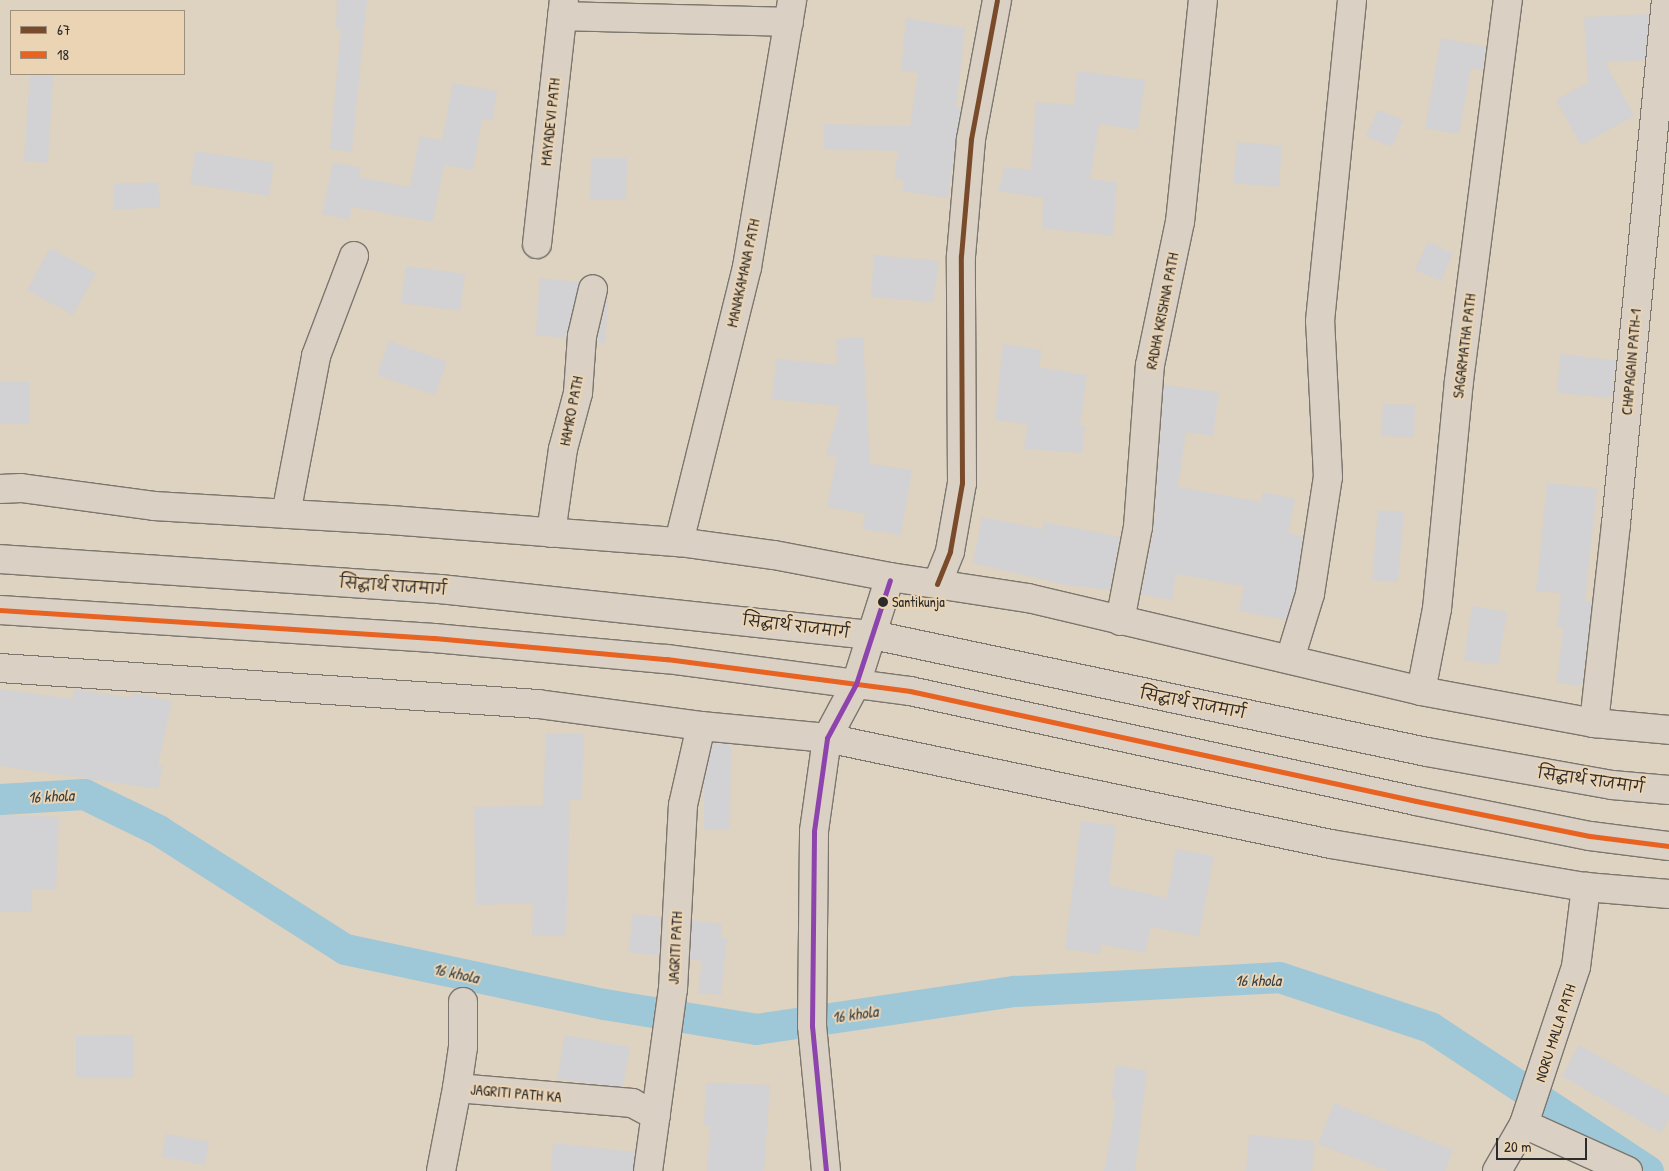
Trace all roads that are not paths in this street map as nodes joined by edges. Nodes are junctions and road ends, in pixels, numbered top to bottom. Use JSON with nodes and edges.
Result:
{"nodes":[{"id":1,"x":997,"y":0,"type":"edge"},
{"id":2,"x":1203,"y":0,"type":"edge"},
{"id":3,"x":1352,"y":0,"type":"edge"},
{"id":4,"x":1508,"y":0,"type":"edge"},
{"id":5,"x":1666,"y":0,"type":"edge"},
{"id":6,"x":563,"y":8,"type":"edge"},
{"id":7,"x":791,"y":11,"type":"edge"},
{"id":8,"x":538,"y":244,"type":"dead end"},
{"id":9,"x":354,"y":256,"type":"dead end"},
{"id":10,"x":593,"y":289,"type":"dead end"},
{"id":11,"x":0,"y":489,"type":"edge"},
{"id":12,"x":286,"y":514,"type":"junction"},
{"id":13,"x":551,"y":532,"type":"junction"},
{"id":14,"x":679,"y":542,"type":"junction"},
{"id":15,"x":0,"y":560,"type":"edge"},
{"id":16,"x":890,"y":577,"type":"junction"},
{"id":17,"x":938,"y":584,"type":"junction"},
{"id":18,"x":0,"y":610,"type":"edge"},
{"id":19,"x":1120,"y":621,"type":"junction"},
{"id":20,"x":873,"y":635,"type":"junction"},
{"id":21,"x":1290,"y":659,"type":"junction"},
{"id":22,"x":0,"y":668,"type":"edge"},
{"id":23,"x":856,"y":684,"type":"junction"},
{"id":24,"x":1421,"y":692,"type":"junction"},
{"id":25,"x":1594,"y":723,"type":"junction"},
{"id":26,"x":701,"y":726,"type":"junction"},
{"id":27,"x":1669,"y":730,"type":"edge"},
{"id":28,"x":827,"y":738,"type":"junction"},
{"id":29,"x":1669,"y":790,"type":"edge"},
{"id":30,"x":1669,"y":846,"type":"edge"},
{"id":31,"x":1586,"y":888,"type":"junction"},
{"id":32,"x":1669,"y":894,"type":"edge"},
{"id":33,"x":462,"y":1002,"type":"dead end"},
{"id":34,"x":457,"y":1088,"type":"junction"},
{"id":35,"x":656,"y":1116,"type":"junction"},
{"id":36,"x":1524,"y":1124,"type":"junction"},
{"id":37,"x":441,"y":1171,"type":"edge"},
{"id":38,"x":648,"y":1171,"type":"edge"},
{"id":39,"x":826,"y":1171,"type":"edge"},
{"id":40,"x":1497,"y":1171,"type":"edge"},
{"id":41,"x":1628,"y":1171,"type":"edge"}],
"edges":[{"from":1,"to":17,"type":"main road"},
{"from":2,"to":19,"type":"main road","name":"RADHA KRISHNA PATH"},
{"from":3,"to":21,"type":"main road"},
{"from":4,"to":24,"type":"main road","name":"SAGARMATHA PATH"},
{"from":5,"to":25,"type":"main road","name":"CHAPAGAIN PATH-1"},
{"from":6,"to":7,"type":"main road"},
{"from":6,"to":8,"type":"main road","name":"MAYADEVI PATH"},
{"from":7,"to":14,"type":"main road","name":"MANAKAMANA PATH"},
{"from":9,"to":12,"type":"main road"},
{"from":10,"to":13,"type":"main road","name":"HAMRO PATH"},
{"from":11,"to":12,"type":"main road"},
{"from":12,"to":13,"type":"main road"},
{"from":13,"to":14,"type":"main road"},
{"from":14,"to":16,"type":"main road"},
{"from":15,"to":20,"type":"main road","name":"सिद्धार्थ राजमार्ग"},
{"from":16,"to":17,"type":"main road"},
{"from":16,"to":20,"type":"main road"},
{"from":17,"to":19,"type":"main road"},
{"from":18,"to":23,"type":"main road"},
{"from":19,"to":21,"type":"main road"},
{"from":20,"to":23,"type":"main road"},
{"from":20,"to":29,"type":"main road","name":"सिद्धार्थ राजमार्ग"},
{"from":21,"to":24,"type":"main road"},
{"from":22,"to":26,"type":"main road"},
{"from":23,"to":28,"type":"main road"},
{"from":23,"to":30,"type":"main road"},
{"from":24,"to":25,"type":"main road"},
{"from":25,"to":27,"type":"main road"},
{"from":26,"to":28,"type":"main road"},
{"from":26,"to":35,"type":"main road","name":"JAGRITI PATH"},
{"from":28,"to":31,"type":"main road"},
{"from":28,"to":39,"type":"main road"},
{"from":31,"to":32,"type":"main road"},
{"from":31,"to":36,"type":"main road","name":"NORU MALLA PATH"},
{"from":33,"to":34,"type":"main road"},
{"from":34,"to":35,"type":"main road","name":"JAGRITI PATH KA"},
{"from":34,"to":37,"type":"main road","name":"JAGRITI PATH KA"},
{"from":35,"to":38,"type":"main road","name":"JAGRITI PATH"},
{"from":36,"to":40,"type":"main road","name":"NORU MALLA PATH"},
{"from":36,"to":41,"type":"main road"}]}
